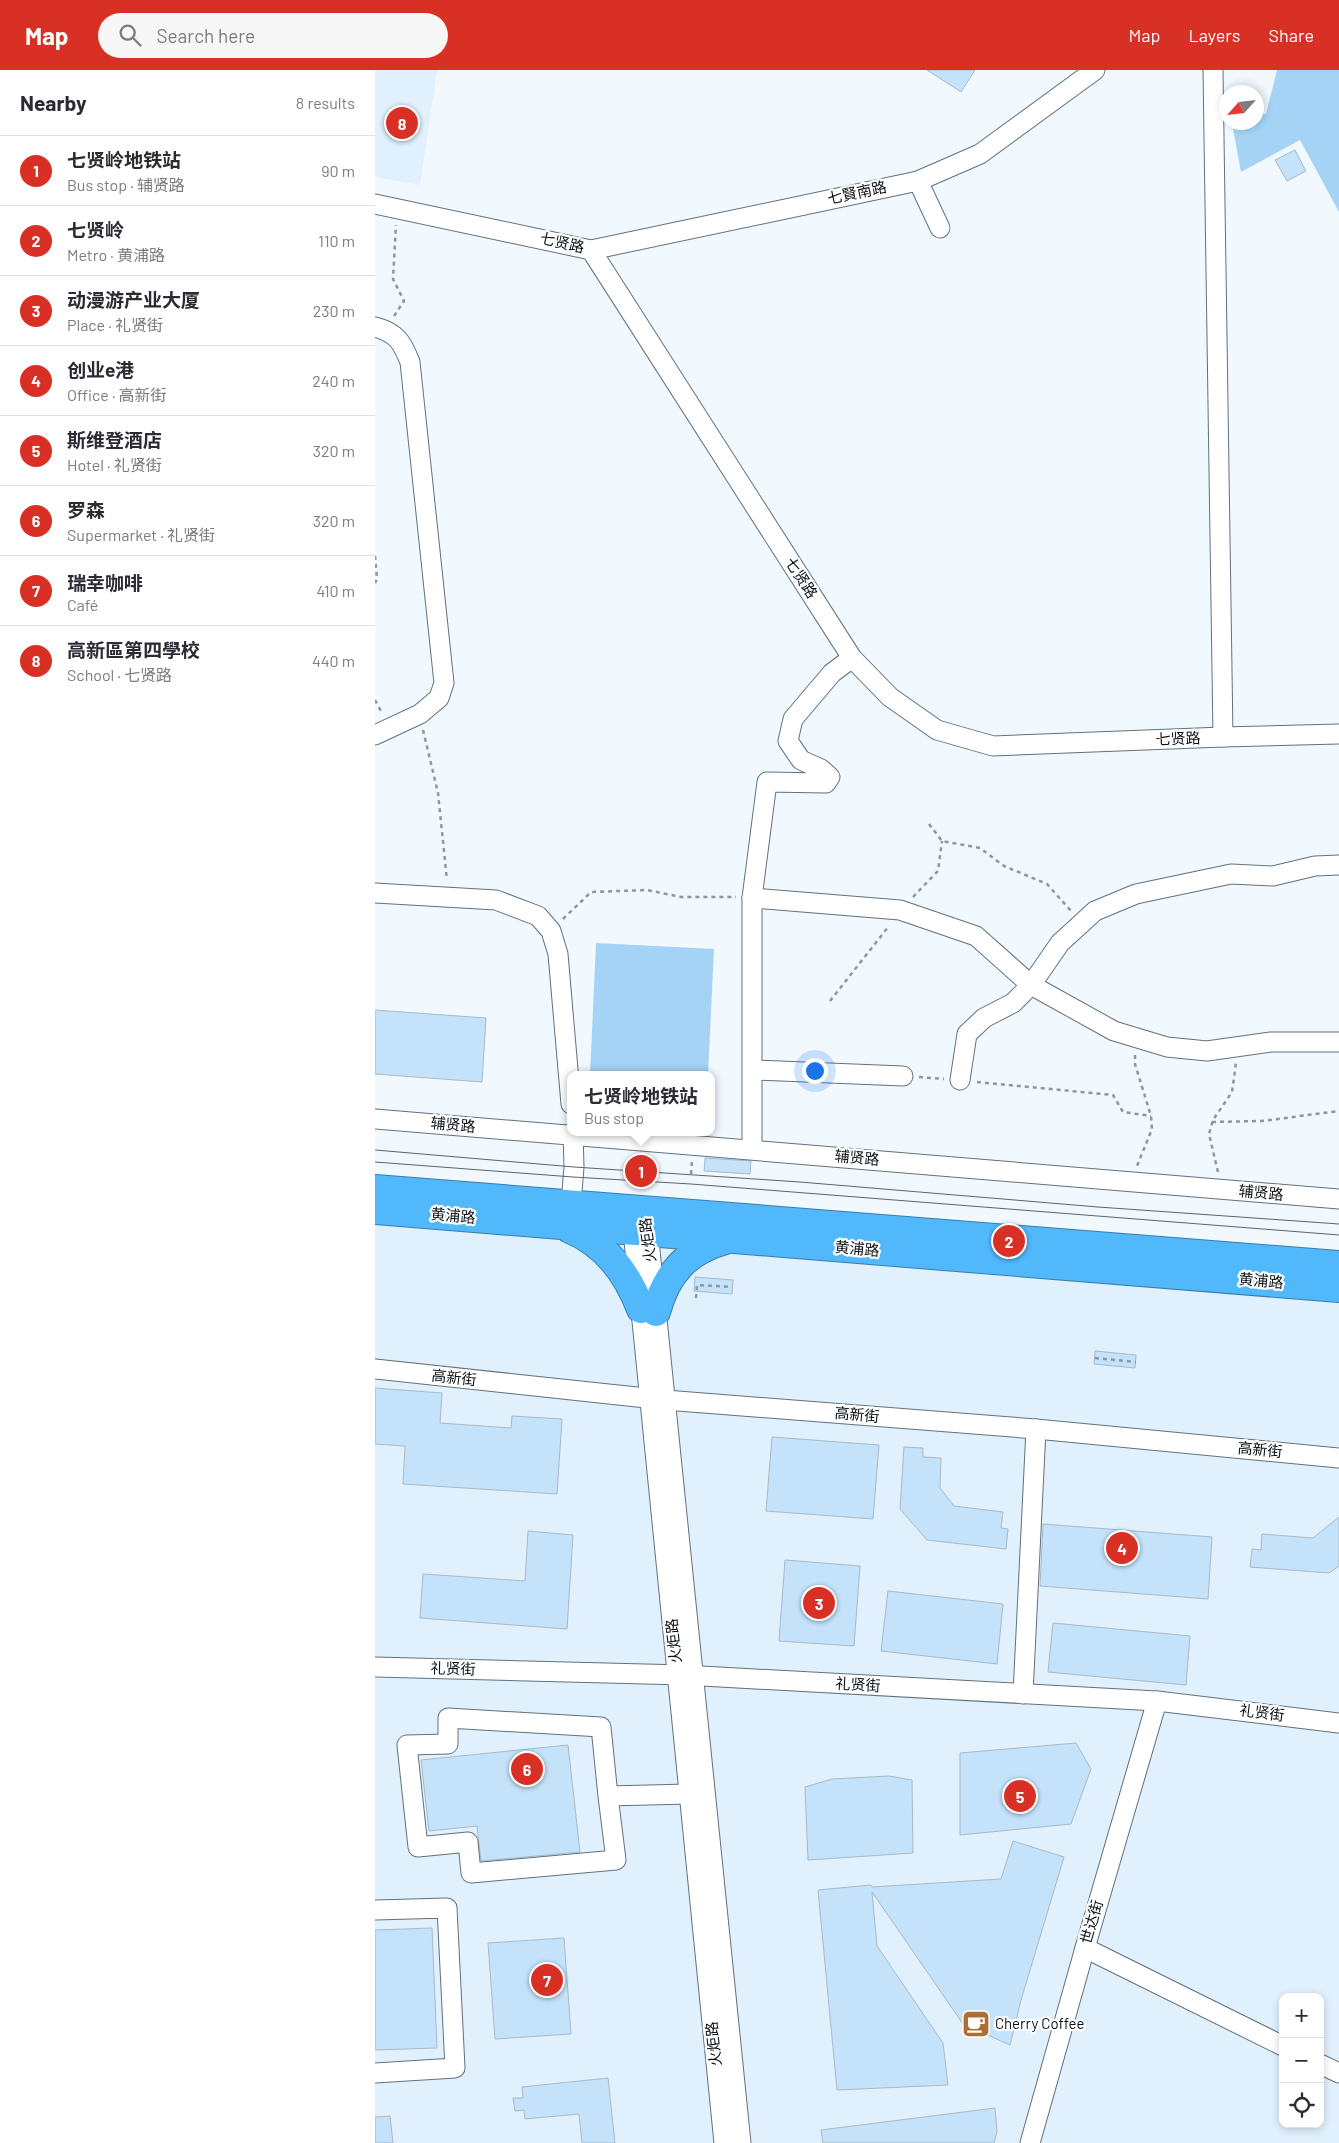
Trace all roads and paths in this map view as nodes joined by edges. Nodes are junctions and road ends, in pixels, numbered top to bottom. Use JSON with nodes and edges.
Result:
{"nodes":[{"id":1,"x":1095,"y":70,"type":"edge"},
{"id":2,"x":1213,"y":70,"type":"edge"},
{"id":3,"x":918,"y":180,"type":"junction"},
{"id":4,"x":375,"y":204,"type":"edge"},
{"id":5,"x":397,"y":208,"type":"junction"},
{"id":6,"x":940,"y":228,"type":"dead end"},
{"id":7,"x":591,"y":250,"type":"junction"},
{"id":8,"x":379,"y":328,"type":"edge"},
{"id":9,"x":375,"y":556,"type":"edge"},
{"id":10,"x":375,"y":583,"type":"edge"},
{"id":11,"x":852,"y":658,"type":"junction"},
{"id":12,"x":420,"y":714,"type":"junction"},
{"id":13,"x":1339,"y":734,"type":"edge"},
{"id":14,"x":375,"y":735,"type":"edge"},
{"id":15,"x":1223,"y":737,"type":"junction"},
{"id":16,"x":929,"y":824,"type":"dead end"},
{"id":17,"x":1339,"y":865,"type":"edge"},
{"id":18,"x":375,"y":893,"type":"edge"},
{"id":19,"x":752,"y":898,"type":"junction"},
{"id":20,"x":449,"y":899,"type":"junction"},
{"id":21,"x":1082,"y":923,"type":"junction"},
{"id":22,"x":551,"y":931,"type":"junction"},
{"id":23,"x":1031,"y":985,"type":"junction"},
{"id":24,"x":1135,"y":1037,"type":"junction"},
{"id":25,"x":1339,"y":1042,"type":"edge"},
{"id":26,"x":1239,"y":1046,"type":"junction"},
{"id":27,"x":753,"y":1070,"type":"junction"},
{"id":28,"x":568,"y":1071,"type":"edge"},
{"id":29,"x":903,"y":1076,"type":"joint"},
{"id":30,"x":960,"y":1080,"type":"junction"},
{"id":31,"x":1339,"y":1111,"type":"edge"},
{"id":32,"x":1151,"y":1116,"type":"junction"},
{"id":33,"x":375,"y":1119,"type":"edge"},
{"id":34,"x":1212,"y":1122,"type":"junction"},
{"id":35,"x":567,"y":1133,"type":"edge"},
{"id":36,"x":573,"y":1136,"type":"edge"},
{"id":37,"x":605,"y":1136,"type":"edge"},
{"id":38,"x":752,"y":1150,"type":"junction"},
{"id":39,"x":1131,"y":1182,"type":"junction"},
{"id":40,"x":375,"y":1189,"type":"edge"},
{"id":41,"x":1222,"y":1190,"type":"junction"},
{"id":42,"x":1339,"y":1200,"type":"edge"},
{"id":43,"x":375,"y":1210,"type":"edge"},
{"id":44,"x":566,"y":1215,"type":"junction"},
{"id":45,"x":642,"y":1224,"type":"junction"},
{"id":46,"x":730,"y":1239,"type":"junction"},
{"id":47,"x":1339,"y":1265,"type":"edge"},
{"id":48,"x":732,"y":1287,"type":"dead end"},
{"id":49,"x":1339,"y":1288,"type":"edge"},
{"id":50,"x":696,"y":1298,"type":"dead end"},
{"id":51,"x":648,"y":1310,"type":"junction"},
{"id":52,"x":1095,"y":1358,"type":"dead end"},
{"id":53,"x":1136,"y":1362,"type":"dead end"},
{"id":54,"x":375,"y":1369,"type":"edge"},
{"id":55,"x":657,"y":1399,"type":"junction"},
{"id":56,"x":1036,"y":1429,"type":"junction"},
{"id":57,"x":1339,"y":1458,"type":"edge"},
{"id":58,"x":375,"y":1667,"type":"edge"},
{"id":59,"x":685,"y":1675,"type":"junction"},
{"id":60,"x":1023,"y":1694,"type":"junction"},
{"id":61,"x":1157,"y":1701,"type":"junction"},
{"id":62,"x":1339,"y":1723,"type":"edge"},
{"id":63,"x":689,"y":1794,"type":"junction"},
{"id":64,"x":608,"y":1796,"type":"junction"},
{"id":65,"x":375,"y":1910,"type":"edge"},
{"id":66,"x":1085,"y":1948,"type":"junction"},
{"id":67,"x":1279,"y":2044,"type":"edge"},
{"id":68,"x":1324,"y":2066,"type":"edge"},
{"id":69,"x":375,"y":2073,"type":"edge"},
{"id":70,"x":1339,"y":2073,"type":"edge"},
{"id":71,"x":724,"y":2143,"type":"edge"},
{"id":72,"x":741,"y":2143,"type":"edge"},
{"id":73,"x":1030,"y":2143,"type":"edge"}],
"edges":[{"from":1,"to":3,"type":"street","name":"七賢南路"},
{"from":2,"to":15,"type":"street"},
{"from":3,"to":6,"type":"street"},
{"from":3,"to":7,"type":"street","name":"七賢南路"},
{"from":4,"to":5,"type":"street","name":"七贤路"},
{"from":5,"to":7,"type":"street","name":"七贤路"},
{"from":5,"to":8,"type":"path"},
{"from":7,"to":11,"type":"street","name":"七贤路"},
{"from":8,"to":12,"type":"street"},
{"from":9,"to":10,"type":"path"},
{"from":11,"to":15,"type":"street","name":"七贤路"},
{"from":11,"to":19,"type":"street"},
{"from":12,"to":14,"type":"street"},
{"from":12,"to":20,"type":"path"},
{"from":13,"to":15,"type":"street","name":"七贤路"},
{"from":16,"to":21,"type":"path"},
{"from":17,"to":21,"type":"street"},
{"from":18,"to":20,"type":"street"},
{"from":19,"to":22,"type":"path"},
{"from":19,"to":23,"type":"street"},
{"from":19,"to":27,"type":"street"},
{"from":20,"to":22,"type":"street"},
{"from":21,"to":23,"type":"street"},
{"from":22,"to":28,"type":"street"},
{"from":23,"to":24,"type":"street"},
{"from":23,"to":30,"type":"street"},
{"from":24,"to":26,"type":"street"},
{"from":24,"to":32,"type":"path"},
{"from":25,"to":26,"type":"street"},
{"from":26,"to":34,"type":"path"},
{"from":27,"to":29,"type":"street"},
{"from":27,"to":38,"type":"street"},
{"from":29,"to":30,"type":"path"},
{"from":30,"to":32,"type":"path"},
{"from":31,"to":34,"type":"path"},
{"from":32,"to":39,"type":"path"},
{"from":33,"to":35,"type":"street","name":"辅贤路"},
{"from":34,"to":41,"type":"path"},
{"from":36,"to":44,"type":"street"},
{"from":37,"to":38,"type":"street","name":"辅贤路"},
{"from":38,"to":39,"type":"street","name":"辅贤路"},
{"from":39,"to":41,"type":"street","name":"辅贤路"},
{"from":40,"to":44,"type":"highway","name":"黄浦路"},
{"from":41,"to":42,"type":"street","name":"辅贤路"},
{"from":43,"to":44,"type":"highway","name":"黄浦路"},
{"from":44,"to":45,"type":"highway","name":"黄浦路"},
{"from":44,"to":51,"type":"highway"},
{"from":45,"to":46,"type":"highway","name":"黄浦路"},
{"from":45,"to":47,"type":"highway","name":"黄浦路"},
{"from":45,"to":51,"type":"street","name":"火炬路"},
{"from":46,"to":49,"type":"highway","name":"黄浦路"},
{"from":46,"to":51,"type":"highway"},
{"from":48,"to":50,"type":"path"},
{"from":51,"to":55,"type":"street","name":"火炬路"},
{"from":52,"to":53,"type":"path"},
{"from":54,"to":55,"type":"street","name":"高新街"},
{"from":55,"to":56,"type":"street","name":"高新街"},
{"from":55,"to":59,"type":"street","name":"火炬路"},
{"from":56,"to":57,"type":"street","name":"高新街"},
{"from":56,"to":60,"type":"street"},
{"from":58,"to":59,"type":"street","name":"礼贤街"},
{"from":59,"to":60,"type":"street","name":"礼贤街"},
{"from":59,"to":63,"type":"street","name":"火炬路"},
{"from":59,"to":72,"type":"street","name":"火炬路"},
{"from":60,"to":61,"type":"street","name":"礼贤街"},
{"from":61,"to":62,"type":"street","name":"礼贤街"},
{"from":61,"to":66,"type":"street","name":"世达街"},
{"from":63,"to":64,"type":"street"},
{"from":63,"to":71,"type":"street","name":"火炬路"},
{"from":64,"to":64,"type":"street"},
{"from":65,"to":69,"type":"street"},
{"from":66,"to":67,"type":"street"},
{"from":66,"to":73,"type":"street","name":"世达街"},
{"from":68,"to":70,"type":"street"}]}
